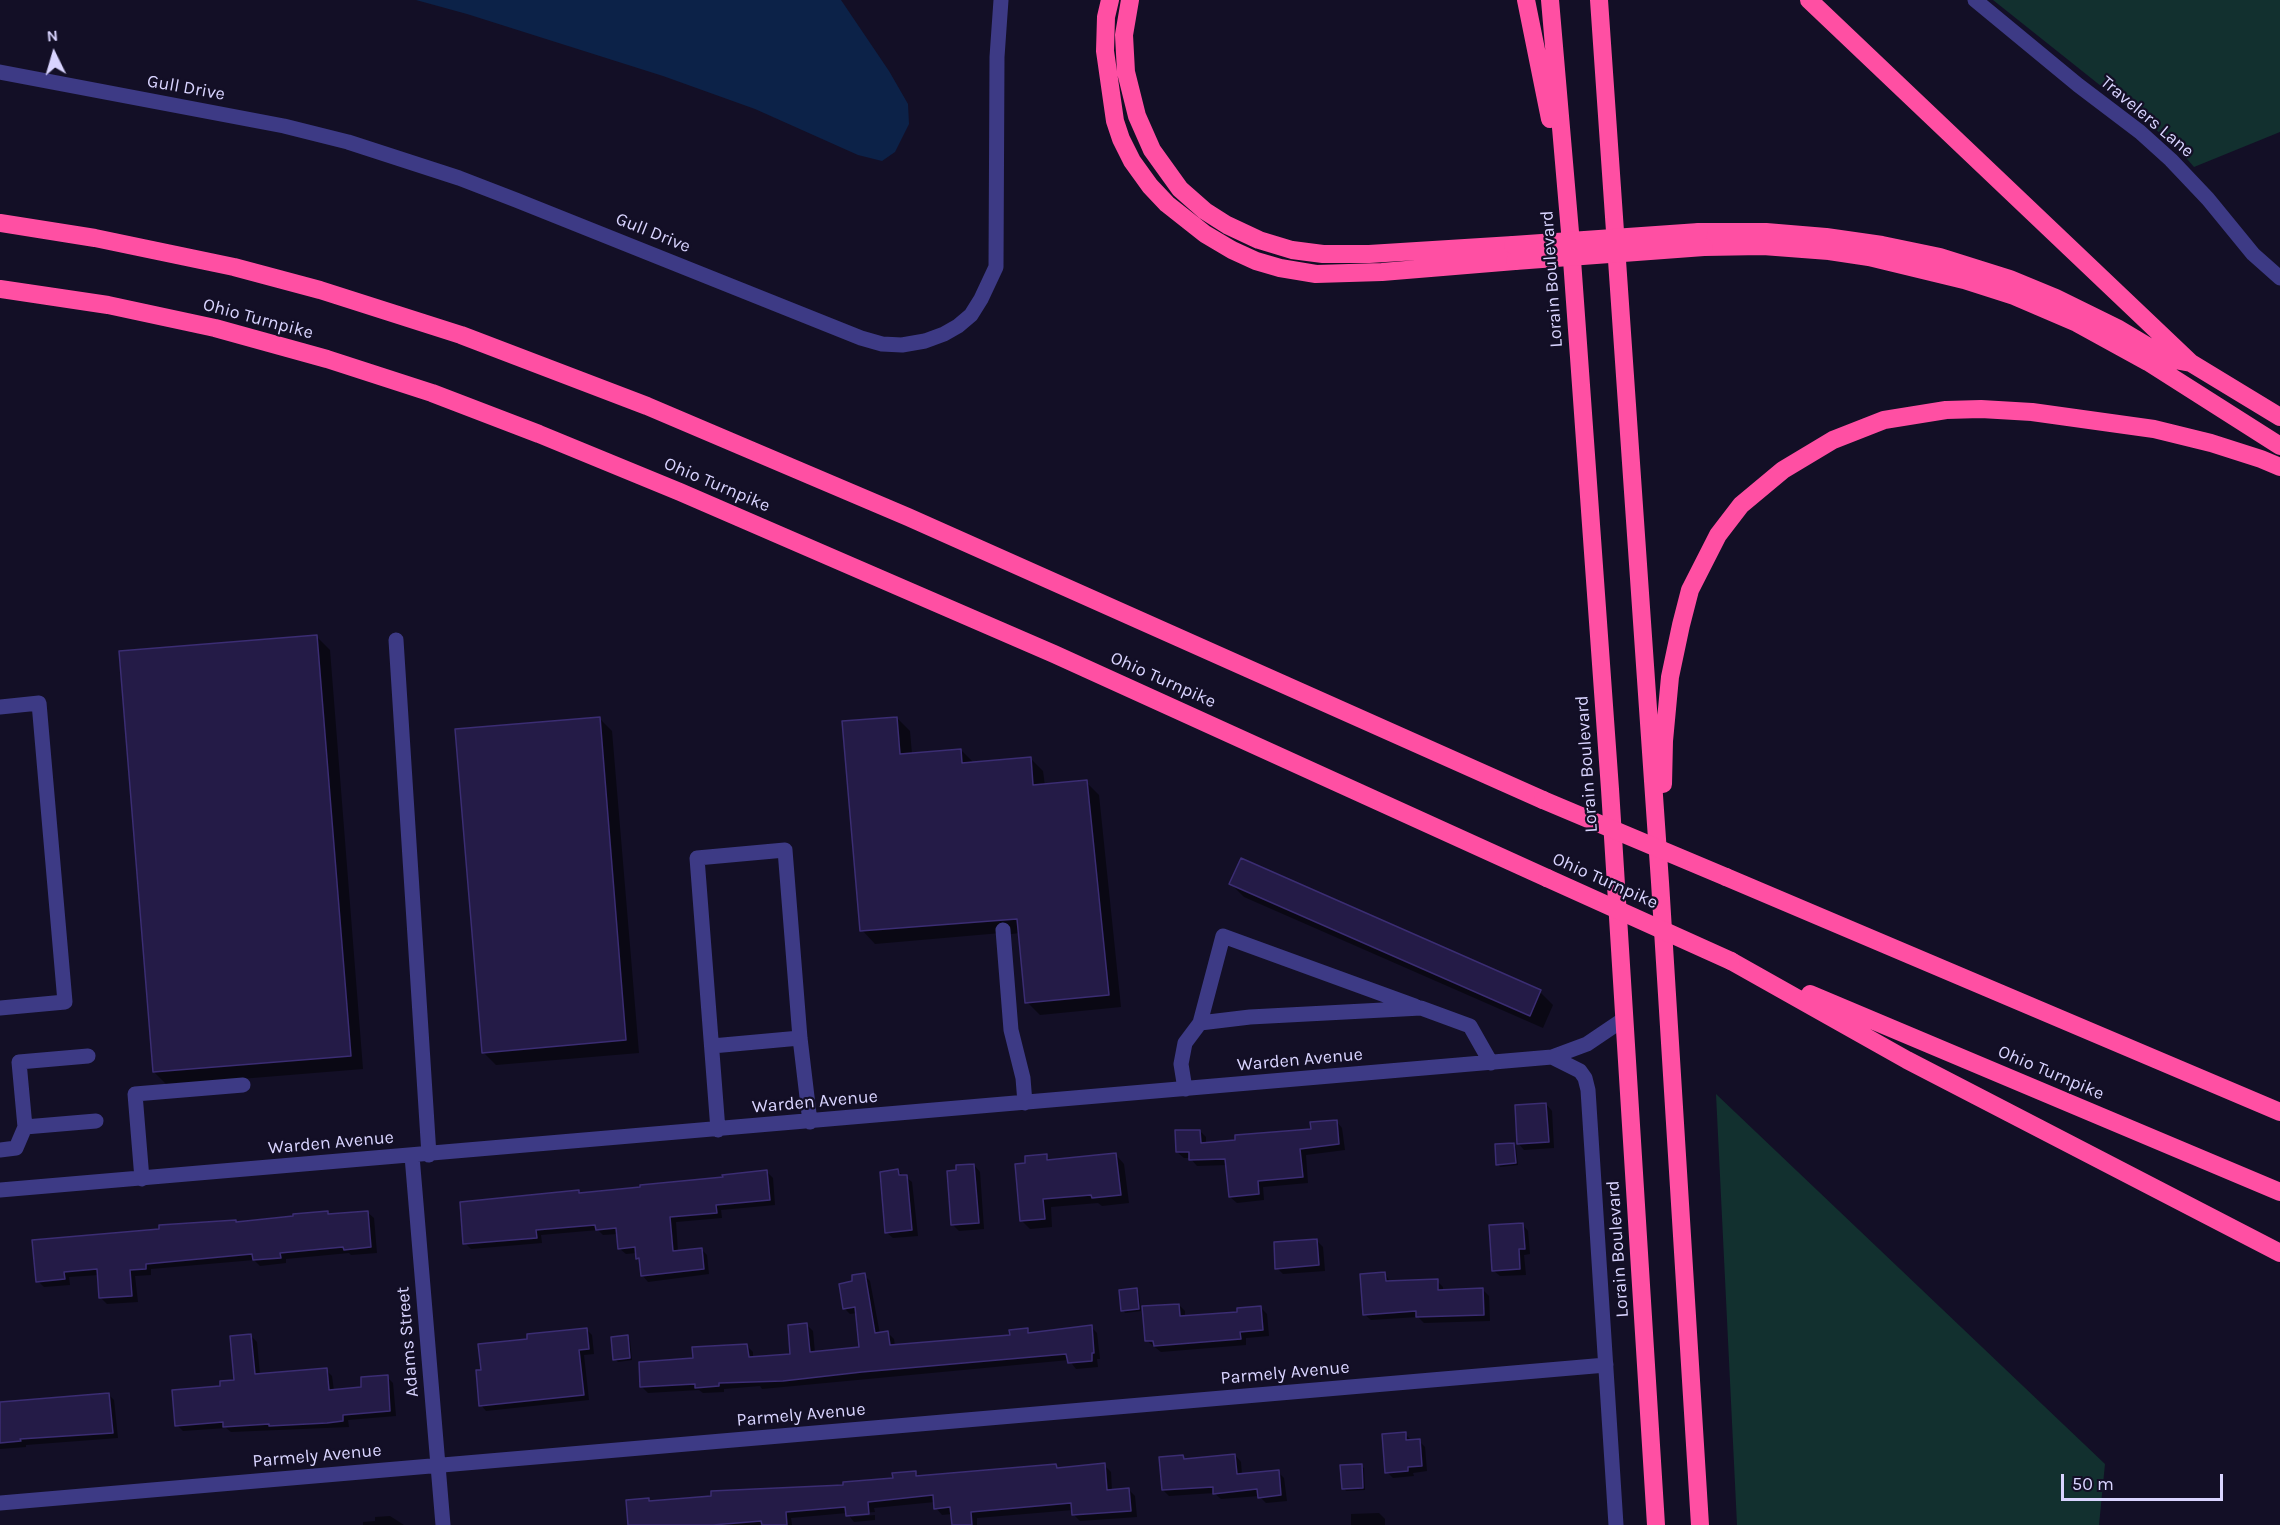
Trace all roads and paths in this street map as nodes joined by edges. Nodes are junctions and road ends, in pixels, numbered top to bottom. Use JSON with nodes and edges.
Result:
{"nodes":[{"id":1,"x":1001,"y":0,"type":"edge"},
{"id":2,"x":1110,"y":0,"type":"edge"},
{"id":3,"x":1130,"y":0,"type":"edge"},
{"id":4,"x":1526,"y":0,"type":"edge"},
{"id":5,"x":1550,"y":0,"type":"edge"},
{"id":6,"x":1599,"y":0,"type":"edge"},
{"id":7,"x":1809,"y":0,"type":"edge"},
{"id":8,"x":1975,"y":0,"type":"edge"},
{"id":9,"x":0,"y":72,"type":"edge"},
{"id":10,"x":0,"y":223,"type":"edge"},
{"id":11,"x":1570,"y":232,"type":"junction"},
{"id":12,"x":1701,"y":240,"type":"junction"},
{"id":13,"x":1514,"y":253,"type":"junction"},
{"id":14,"x":2280,"y":278,"type":"edge"},
{"id":15,"x":0,"y":289,"type":"edge"},
{"id":16,"x":2191,"y":363,"type":"junction"},
{"id":17,"x":2280,"y":417,"type":"edge"},
{"id":18,"x":2280,"y":446,"type":"edge"},
{"id":19,"x":2280,"y":468,"type":"edge"},
{"id":20,"x":396,"y":640,"type":"dead end"},
{"id":21,"x":0,"y":707,"type":"edge"},
{"id":22,"x":1660,"y":882,"type":"junction"},
{"id":23,"x":1003,"y":930,"type":"dead end"},
{"id":24,"x":1731,"y":961,"type":"junction"},
{"id":25,"x":0,"y":1008,"type":"edge"},
{"id":26,"x":1421,"y":1008,"type":"junction"},
{"id":27,"x":1624,"y":1019,"type":"junction"},
{"id":28,"x":1200,"y":1023,"type":"junction"},
{"id":29,"x":800,"y":1038,"type":"junction"},
{"id":30,"x":712,"y":1046,"type":"junction"},
{"id":31,"x":2140,"y":1052,"type":"junction"},
{"id":32,"x":88,"y":1056,"type":"dead end"},
{"id":33,"x":1552,"y":1057,"type":"junction"},
{"id":34,"x":1491,"y":1063,"type":"junction"},
{"id":35,"x":243,"y":1085,"type":"dead end"},
{"id":36,"x":1185,"y":1089,"type":"junction"},
{"id":37,"x":2280,"y":1101,"type":"edge"},
{"id":38,"x":1025,"y":1103,"type":"junction"},
{"id":39,"x":2280,"y":1112,"type":"edge"},
{"id":40,"x":96,"y":1121,"type":"dead end"},
{"id":41,"x":810,"y":1122,"type":"junction"},
{"id":42,"x":25,"y":1127,"type":"junction"},
{"id":43,"x":718,"y":1130,"type":"junction"},
{"id":44,"x":0,"y":1150,"type":"edge"},
{"id":45,"x":429,"y":1155,"type":"junction"},
{"id":46,"x":412,"y":1156,"type":"junction"},
{"id":47,"x":142,"y":1179,"type":"junction"},
{"id":48,"x":0,"y":1190,"type":"edge"},
{"id":49,"x":2280,"y":1192,"type":"edge"},
{"id":50,"x":2280,"y":1253,"type":"edge"},
{"id":51,"x":1606,"y":1365,"type":"junction"},
{"id":52,"x":438,"y":1466,"type":"junction"},
{"id":53,"x":0,"y":1503,"type":"edge"},
{"id":54,"x":443,"y":1525,"type":"edge"},
{"id":55,"x":1616,"y":1525,"type":"edge"},
{"id":56,"x":1656,"y":1525,"type":"edge"},
{"id":57,"x":1700,"y":1525,"type":"edge"}],
"edges":[{"from":1,"to":9,"type":"street","name":"Gull Drive"},
{"from":2,"to":13,"type":"highway"},
{"from":3,"to":13,"type":"highway"},
{"from":4,"to":11,"type":"highway"},
{"from":5,"to":11,"type":"highway","name":"Lorain Boulevard"},
{"from":6,"to":22,"type":"highway"},
{"from":7,"to":16,"type":"highway"},
{"from":8,"to":14,"type":"street","name":"Travelers Lane"},
{"from":10,"to":31,"type":"highway","bridge":true},
{"from":11,"to":27,"type":"highway","name":"Lorain Boulevard"},
{"from":12,"to":13,"type":"highway","bridge":true},
{"from":12,"to":16,"type":"highway"},
{"from":12,"to":18,"type":"highway"},
{"from":15,"to":24,"type":"highway","name":"Ohio Turnpike","bridge":true},
{"from":16,"to":17,"type":"highway"},
{"from":19,"to":22,"type":"highway"},
{"from":20,"to":45,"type":"street"},
{"from":21,"to":25,"type":"street"},
{"from":22,"to":57,"type":"highway"},
{"from":23,"to":38,"type":"street"},
{"from":24,"to":49,"type":"highway","name":"Ohio Turnpike"},
{"from":24,"to":50,"type":"highway"},
{"from":26,"to":28,"type":"street"},
{"from":26,"to":28,"type":"street"},
{"from":26,"to":34,"type":"street"},
{"from":27,"to":33,"type":"street","name":"Warden Avenue"},
{"from":27,"to":56,"type":"highway","name":"Lorain Boulevard"},
{"from":28,"to":36,"type":"street"},
{"from":29,"to":30,"type":"street"},
{"from":29,"to":30,"type":"street"},
{"from":29,"to":41,"type":"street"},
{"from":30,"to":43,"type":"street"},
{"from":31,"to":37,"type":"highway"},
{"from":31,"to":39,"type":"highway"},
{"from":32,"to":42,"type":"street"},
{"from":33,"to":34,"type":"street","name":"Warden Avenue"},
{"from":33,"to":51,"type":"street","name":"Lorain Boulevard"},
{"from":34,"to":36,"type":"street","name":"Warden Avenue"},
{"from":35,"to":47,"type":"street"},
{"from":36,"to":38,"type":"street","name":"Warden Avenue"},
{"from":38,"to":41,"type":"street","name":"Warden Avenue"},
{"from":40,"to":42,"type":"street"},
{"from":41,"to":43,"type":"street","name":"Warden Avenue"},
{"from":42,"to":44,"type":"street"},
{"from":43,"to":45,"type":"street","name":"Warden Avenue"},
{"from":45,"to":46,"type":"street","name":"Warden Avenue"},
{"from":46,"to":47,"type":"street","name":"Warden Avenue"},
{"from":46,"to":52,"type":"street","name":"Adams Street"},
{"from":47,"to":48,"type":"street","name":"Warden Avenue"},
{"from":51,"to":52,"type":"street","name":"Parmely Avenue"},
{"from":51,"to":55,"type":"street","name":"Lorain Boulevard"},
{"from":52,"to":53,"type":"street","name":"Parmely Avenue"},
{"from":52,"to":54,"type":"street","name":"Adams Street"}]}
